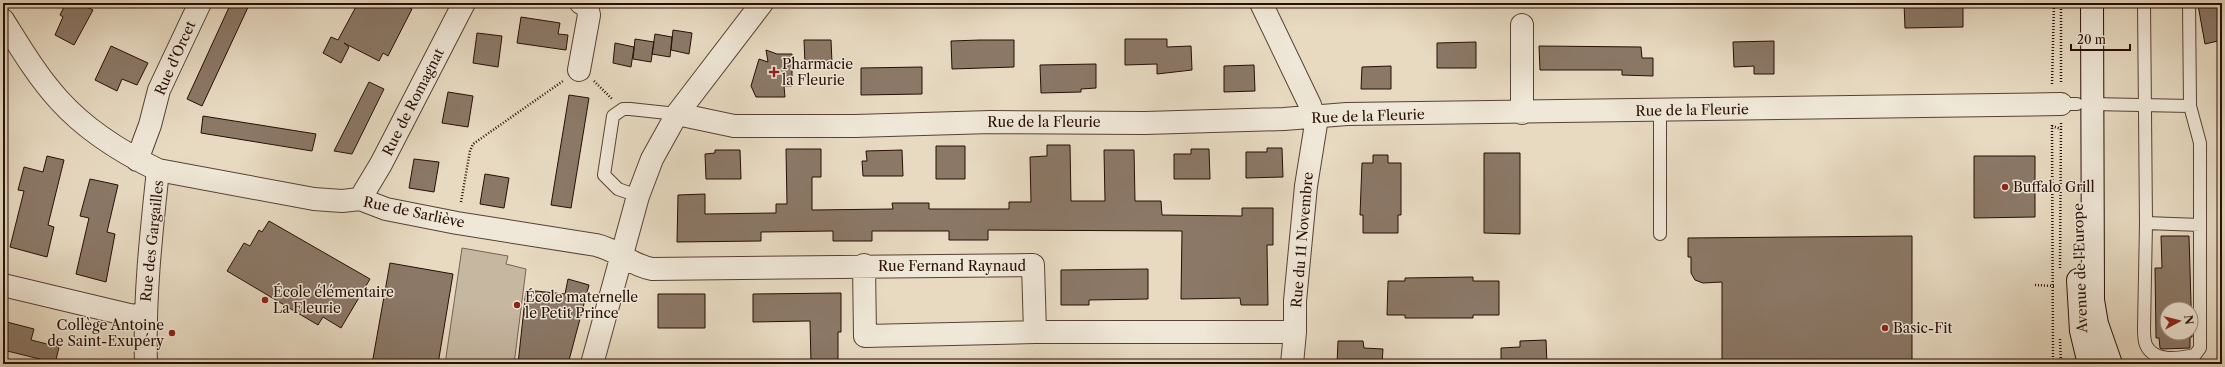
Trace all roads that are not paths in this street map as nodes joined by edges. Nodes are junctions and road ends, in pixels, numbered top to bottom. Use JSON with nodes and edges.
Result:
{"nodes":[{"id":1,"x":200,"y":3,"type":"edge"},
{"id":2,"x":464,"y":3,"type":"edge"},
{"id":3,"x":581,"y":3,"type":"edge"},
{"id":4,"x":762,"y":3,"type":"edge"},
{"id":5,"x":1261,"y":3,"type":"edge"},
{"id":6,"x":2077,"y":3,"type":"edge"},
{"id":7,"x":2092,"y":3,"type":"edge"},
{"id":8,"x":2144,"y":3,"type":"edge"},
{"id":9,"x":2189,"y":3,"type":"edge"},
{"id":10,"x":3,"y":20,"type":"edge"},
{"id":11,"x":1522,"y":26,"type":"dead end"},
{"id":12,"x":579,"y":70,"type":"road end"},
{"id":13,"x":2145,"y":105,"type":"junction"},
{"id":14,"x":2190,"y":106,"type":"junction"},
{"id":15,"x":2066,"y":108,"type":"junction"},
{"id":16,"x":1660,"y":111,"type":"junction"},
{"id":17,"x":1522,"y":113,"type":"junction"},
{"id":18,"x":677,"y":114,"type":"junction"},
{"id":19,"x":1314,"y":116,"type":"junction"},
{"id":20,"x":137,"y":160,"type":"junction"},
{"id":21,"x":158,"y":170,"type":"junction"},
{"id":22,"x":638,"y":196,"type":"junction"},
{"id":23,"x":360,"y":200,"type":"junction"},
{"id":24,"x":2146,"y":223,"type":"junction"},
{"id":25,"x":2200,"y":225,"type":"junction"},
{"id":26,"x":1660,"y":234,"type":"dead end"},
{"id":27,"x":621,"y":255,"type":"junction"},
{"id":28,"x":864,"y":265,"type":"junction"},
{"id":29,"x":3,"y":284,"type":"edge"},
{"id":30,"x":144,"y":317,"type":"junction"},
{"id":31,"x":1034,"y":332,"type":"junction"},
{"id":32,"x":1296,"y":332,"type":"junction"},
{"id":33,"x":146,"y":364,"type":"edge"},
{"id":34,"x":592,"y":364,"type":"edge"},
{"id":35,"x":1292,"y":364,"type":"edge"},
{"id":36,"x":2089,"y":364,"type":"edge"},
{"id":37,"x":2111,"y":364,"type":"edge"}],
"edges":[{"from":1,"to":20,"type":"street","name":"Rue d'Orcet"},
{"from":2,"to":23,"type":"street","name":"Rue de Romagnat"},
{"from":3,"to":12,"type":"street"},
{"from":4,"to":18,"type":"street"},
{"from":5,"to":19,"type":"street"},
{"from":6,"to":15,"type":"street","name":"Avenue de l'Europe"},
{"from":7,"to":15,"type":"street","name":"Avenue de l'Europe"},
{"from":8,"to":13,"type":"lane"},
{"from":9,"to":14,"type":"lane"},
{"from":10,"to":20,"type":"street","name":"Rue des Gargailles"},
{"from":11,"to":17,"type":"street"},
{"from":13,"to":14,"type":"lane"},
{"from":13,"to":15,"type":"lane"},
{"from":13,"to":24,"type":"lane"},
{"from":14,"to":25,"type":"lane"},
{"from":15,"to":16,"type":"street","name":"Rue de la Fleurie"},
{"from":15,"to":36,"type":"street","name":"Avenue de l'Europe"},
{"from":15,"to":37,"type":"street","name":"Avenue de l'Europe"},
{"from":16,"to":17,"type":"street","name":"Rue de la Fleurie"},
{"from":16,"to":26,"type":"lane"},
{"from":17,"to":19,"type":"street","name":"Rue de la Fleurie"},
{"from":18,"to":19,"type":"street","name":"Rue de la Fleurie"},
{"from":18,"to":22,"type":"street"},
{"from":18,"to":22,"type":"lane"},
{"from":19,"to":32,"type":"street","name":"Rue du 11 Novembre"},
{"from":20,"to":21,"type":"street","name":"Rue des Gargailles"},
{"from":21,"to":23,"type":"street","name":"Rue de Sarliève"},
{"from":21,"to":30,"type":"street","name":"Rue des Gargailles"},
{"from":22,"to":27,"type":"street"},
{"from":23,"to":27,"type":"street","name":"Rue de Sarliève"},
{"from":24,"to":25,"type":"lane"},
{"from":24,"to":25,"type":"lane"},
{"from":27,"to":28,"type":"street","name":"Rue Fernand Raynaud"},
{"from":27,"to":34,"type":"street"},
{"from":28,"to":31,"type":"street","name":"Rue Fernand Raynaud"},
{"from":28,"to":31,"type":"street"},
{"from":29,"to":30,"type":"street"},
{"from":30,"to":33,"type":"street","name":"Rue des Gargailles"},
{"from":31,"to":32,"type":"street"},
{"from":32,"to":35,"type":"street","name":"Rue du 11 Novembre"}]}
